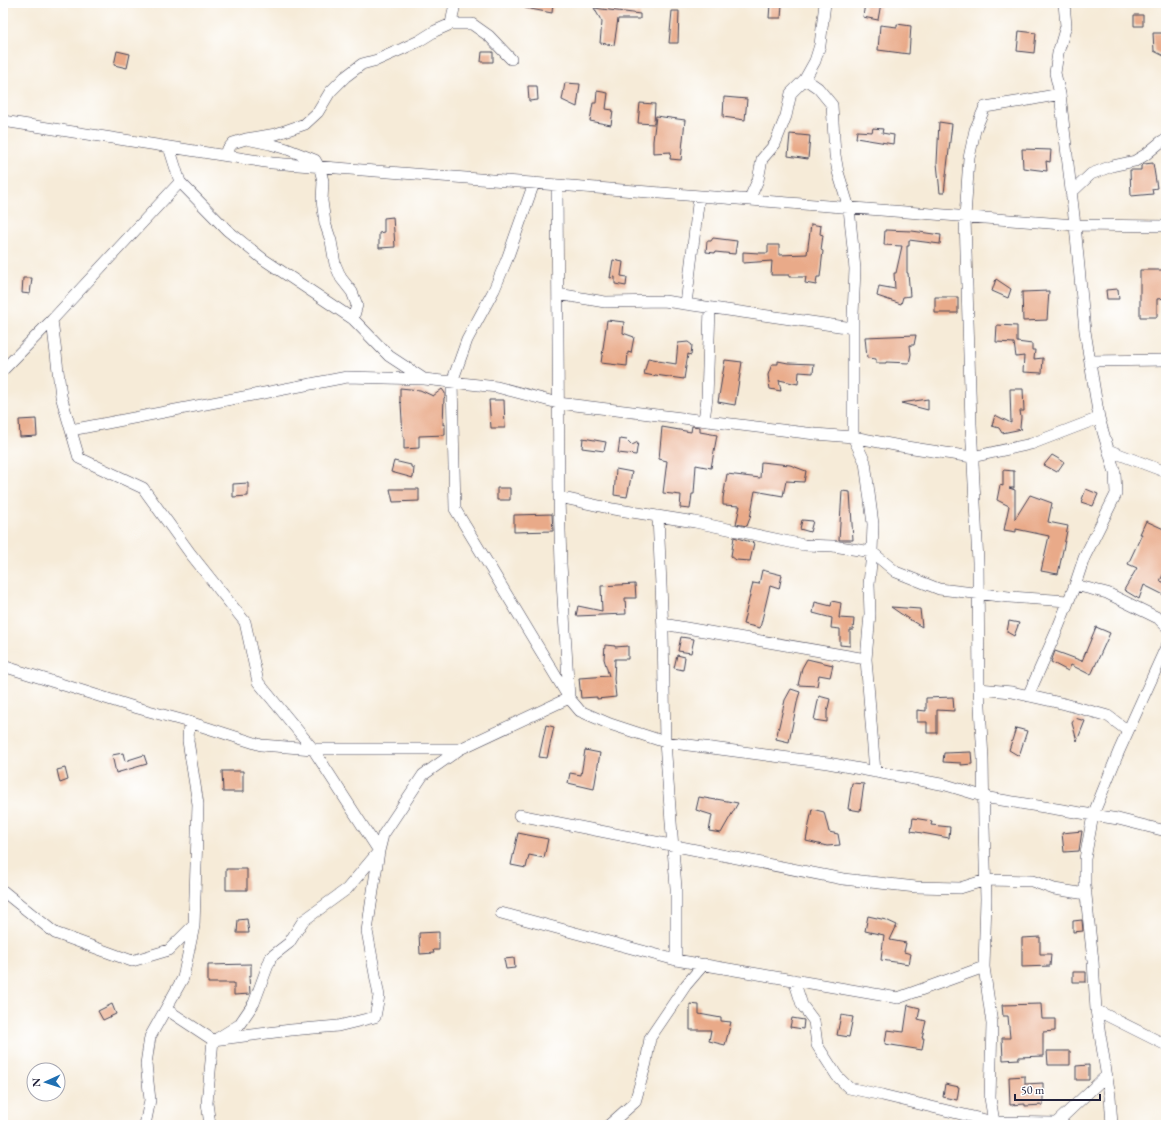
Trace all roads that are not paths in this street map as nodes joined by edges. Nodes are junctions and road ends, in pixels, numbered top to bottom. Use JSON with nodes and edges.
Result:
{"nodes":[{"id":1,"x":455,"y":3,"type":"edge"},
{"id":2,"x":825,"y":3,"type":"edge"},
{"id":3,"x":1064,"y":3,"type":"edge"},
{"id":4,"x":452,"y":24,"type":"junction"},
{"id":5,"x":511,"y":59,"type":"dead end"},
{"id":6,"x":805,"y":79,"type":"junction"},
{"id":7,"x":1060,"y":94,"type":"junction"},
{"id":8,"x":3,"y":121,"type":"edge"},
{"id":9,"x":246,"y":139,"type":"junction"},
{"id":10,"x":1166,"y":140,"type":"edge"},
{"id":11,"x":169,"y":147,"type":"junction"},
{"id":12,"x":223,"y":155,"type":"junction"},
{"id":13,"x":318,"y":166,"type":"junction"},
{"id":14,"x":180,"y":182,"type":"junction"},
{"id":15,"x":534,"y":183,"type":"junction"},
{"id":16,"x":557,"y":185,"type":"junction"},
{"id":17,"x":1072,"y":193,"type":"junction"},
{"id":18,"x":699,"y":196,"type":"junction"},
{"id":19,"x":750,"y":200,"type":"junction"},
{"id":20,"x":849,"y":208,"type":"junction"},
{"id":21,"x":965,"y":216,"type":"junction"},
{"id":22,"x":1075,"y":225,"type":"junction"},
{"id":23,"x":1166,"y":226,"type":"edge"},
{"id":24,"x":558,"y":294,"type":"junction"},
{"id":25,"x":686,"y":304,"type":"junction"},
{"id":26,"x":710,"y":308,"type":"junction"},
{"id":27,"x":353,"y":319,"type":"junction"},
{"id":28,"x":52,"y":320,"type":"junction"},
{"id":29,"x":853,"y":328,"type":"junction"},
{"id":30,"x":1166,"y":360,"type":"edge"},
{"id":31,"x":1090,"y":361,"type":"junction"},
{"id":32,"x":3,"y":370,"type":"edge"},
{"id":33,"x":424,"y":379,"type":"junction"},
{"id":34,"x":452,"y":382,"type":"junction"},
{"id":35,"x":558,"y":403,"type":"junction"},
{"id":36,"x":1099,"y":418,"type":"junction"},
{"id":37,"x":704,"y":420,"type":"junction"},
{"id":38,"x":71,"y":430,"type":"junction"},
{"id":39,"x":853,"y":437,"type":"junction"},
{"id":40,"x":1108,"y":450,"type":"junction"},
{"id":41,"x":972,"y":458,"type":"junction"},
{"id":42,"x":1166,"y":472,"type":"edge"},
{"id":43,"x":559,"y":497,"type":"junction"},
{"id":44,"x":658,"y":516,"type":"junction"},
{"id":45,"x":872,"y":552,"type":"junction"},
{"id":46,"x":1075,"y":584,"type":"junction"},
{"id":47,"x":978,"y":594,"type":"junction"},
{"id":48,"x":1068,"y":601,"type":"junction"},
{"id":49,"x":663,"y":624,"type":"junction"},
{"id":50,"x":1166,"y":626,"type":"edge"},
{"id":51,"x":1166,"y":647,"type":"edge"},
{"id":52,"x":866,"y":659,"type":"junction"},
{"id":53,"x":3,"y":666,"type":"edge"},
{"id":54,"x":979,"y":689,"type":"junction"},
{"id":55,"x":1028,"y":696,"type":"junction"},
{"id":56,"x":569,"y":698,"type":"junction"},
{"id":57,"x":189,"y":722,"type":"junction"},
{"id":58,"x":1128,"y":730,"type":"junction"},
{"id":59,"x":665,"y":742,"type":"junction"},
{"id":60,"x":313,"y":749,"type":"junction"},
{"id":61,"x":460,"y":749,"type":"junction"},
{"id":62,"x":875,"y":772,"type":"junction"},
{"id":63,"x":983,"y":797,"type":"junction"},
{"id":64,"x":519,"y":815,"type":"dead end"},
{"id":65,"x":1093,"y":815,"type":"junction"},
{"id":66,"x":1166,"y":831,"type":"edge"},
{"id":67,"x":673,"y":845,"type":"junction"},
{"id":68,"x":379,"y":851,"type":"junction"},
{"id":69,"x":986,"y":880,"type":"junction"},
{"id":70,"x":3,"y":891,"type":"edge"},
{"id":71,"x":1086,"y":894,"type":"junction"},
{"id":72,"x":501,"y":913,"type":"dead end"},
{"id":73,"x":194,"y":926,"type":"junction"},
{"id":74,"x":676,"y":960,"type":"junction"},
{"id":75,"x":704,"y":964,"type":"junction"},
{"id":76,"x":984,"y":967,"type":"junction"},
{"id":77,"x":794,"y":980,"type":"junction"},
{"id":78,"x":166,"y":1009,"type":"junction"},
{"id":79,"x":1096,"y":1010,"type":"junction"},
{"id":80,"x":214,"y":1040,"type":"junction"},
{"id":81,"x":1166,"y":1045,"type":"edge"},
{"id":82,"x":1107,"y":1076,"type":"junction"},
{"id":83,"x":994,"y":1122,"type":"junction"},
{"id":84,"x":1058,"y":1124,"type":"edge"},
{"id":85,"x":145,"y":1125,"type":"edge"},
{"id":86,"x":210,"y":1125,"type":"edge"},
{"id":87,"x":609,"y":1125,"type":"edge"},
{"id":88,"x":1112,"y":1125,"type":"edge"}],
"edges":[{"from":1,"to":4,"type":"street"},
{"from":2,"to":6,"type":"street"},
{"from":3,"to":7,"type":"street"},
{"from":4,"to":5,"type":"street"},
{"from":4,"to":9,"type":"street"},
{"from":6,"to":19,"type":"street"},
{"from":6,"to":20,"type":"street"},
{"from":7,"to":17,"type":"street"},
{"from":7,"to":21,"type":"street"},
{"from":8,"to":11,"type":"street"},
{"from":9,"to":12,"type":"street"},
{"from":9,"to":13,"type":"street"},
{"from":10,"to":17,"type":"street"},
{"from":11,"to":12,"type":"street"},
{"from":11,"to":14,"type":"street"},
{"from":12,"to":13,"type":"street"},
{"from":13,"to":15,"type":"street"},
{"from":13,"to":27,"type":"street"},
{"from":14,"to":27,"type":"street"},
{"from":14,"to":28,"type":"street"},
{"from":15,"to":16,"type":"street"},
{"from":15,"to":34,"type":"street"},
{"from":16,"to":18,"type":"street"},
{"from":16,"to":24,"type":"street"},
{"from":17,"to":22,"type":"street"},
{"from":18,"to":19,"type":"street"},
{"from":18,"to":25,"type":"street"},
{"from":19,"to":20,"type":"street"},
{"from":20,"to":21,"type":"street"},
{"from":20,"to":29,"type":"street"},
{"from":21,"to":22,"type":"street"},
{"from":21,"to":41,"type":"street"},
{"from":22,"to":23,"type":"street"},
{"from":22,"to":31,"type":"street"},
{"from":24,"to":25,"type":"street"},
{"from":24,"to":35,"type":"street"},
{"from":25,"to":26,"type":"street"},
{"from":26,"to":29,"type":"street"},
{"from":26,"to":37,"type":"street"},
{"from":27,"to":33,"type":"street"},
{"from":28,"to":32,"type":"street"},
{"from":28,"to":38,"type":"street"},
{"from":29,"to":39,"type":"street"},
{"from":30,"to":31,"type":"street"},
{"from":31,"to":36,"type":"street"},
{"from":33,"to":34,"type":"street"},
{"from":33,"to":38,"type":"street"},
{"from":34,"to":35,"type":"street"},
{"from":34,"to":56,"type":"street"},
{"from":35,"to":37,"type":"street"},
{"from":35,"to":43,"type":"street"},
{"from":36,"to":40,"type":"street"},
{"from":36,"to":41,"type":"street"},
{"from":37,"to":39,"type":"street"},
{"from":38,"to":60,"type":"street"},
{"from":39,"to":41,"type":"street"},
{"from":39,"to":45,"type":"street"},
{"from":40,"to":42,"type":"street"},
{"from":40,"to":46,"type":"street"},
{"from":41,"to":47,"type":"street"},
{"from":43,"to":44,"type":"street"},
{"from":43,"to":56,"type":"street"},
{"from":44,"to":45,"type":"street"},
{"from":44,"to":49,"type":"street"},
{"from":45,"to":47,"type":"street"},
{"from":45,"to":52,"type":"street"},
{"from":46,"to":48,"type":"street"},
{"from":46,"to":50,"type":"street"},
{"from":47,"to":48,"type":"street"},
{"from":47,"to":54,"type":"street"},
{"from":48,"to":55,"type":"street"},
{"from":49,"to":52,"type":"street"},
{"from":49,"to":59,"type":"street"},
{"from":51,"to":58,"type":"street"},
{"from":52,"to":62,"type":"street"},
{"from":53,"to":57,"type":"street"},
{"from":54,"to":55,"type":"street"},
{"from":54,"to":63,"type":"street"},
{"from":55,"to":58,"type":"street"},
{"from":56,"to":59,"type":"street"},
{"from":56,"to":61,"type":"street"},
{"from":57,"to":60,"type":"street"},
{"from":57,"to":73,"type":"street"},
{"from":58,"to":65,"type":"street"},
{"from":59,"to":62,"type":"street"},
{"from":59,"to":67,"type":"street"},
{"from":60,"to":61,"type":"street"},
{"from":60,"to":68,"type":"street"},
{"from":61,"to":68,"type":"street"},
{"from":62,"to":63,"type":"street"},
{"from":63,"to":65,"type":"street"},
{"from":63,"to":69,"type":"street"},
{"from":64,"to":67,"type":"street"},
{"from":65,"to":66,"type":"street"},
{"from":65,"to":71,"type":"street"},
{"from":67,"to":69,"type":"street"},
{"from":67,"to":74,"type":"street"},
{"from":68,"to":80,"type":"street"},
{"from":68,"to":80,"type":"street"},
{"from":69,"to":71,"type":"street"},
{"from":69,"to":76,"type":"street"},
{"from":70,"to":73,"type":"street"},
{"from":71,"to":79,"type":"street"},
{"from":72,"to":74,"type":"street"},
{"from":73,"to":78,"type":"street"},
{"from":74,"to":75,"type":"street"},
{"from":75,"to":77,"type":"street"},
{"from":75,"to":87,"type":"street"},
{"from":76,"to":77,"type":"street"},
{"from":76,"to":83,"type":"street"},
{"from":77,"to":83,"type":"street"},
{"from":78,"to":80,"type":"street"},
{"from":78,"to":85,"type":"street"},
{"from":79,"to":81,"type":"street"},
{"from":79,"to":82,"type":"street"},
{"from":80,"to":86,"type":"street"},
{"from":82,"to":84,"type":"street"},
{"from":82,"to":88,"type":"street"},
{"from":83,"to":84,"type":"street"}]}
